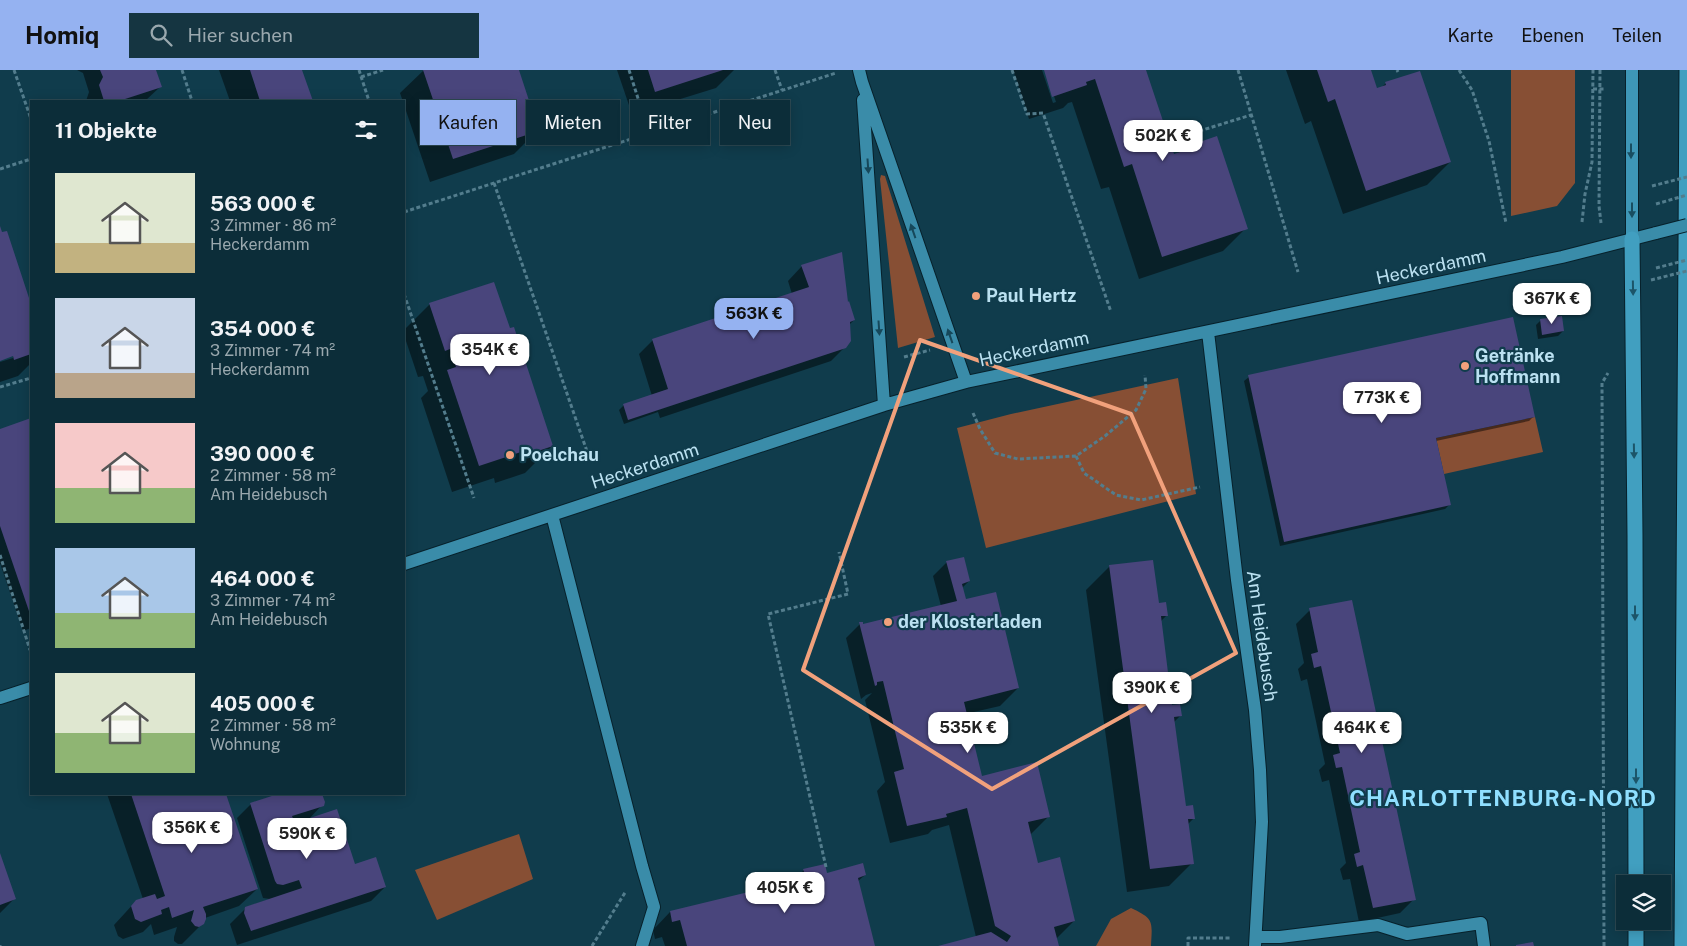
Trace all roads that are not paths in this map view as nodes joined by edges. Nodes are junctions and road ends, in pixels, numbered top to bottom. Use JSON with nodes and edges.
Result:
{"nodes":[{"id":1,"x":1632,"y":70,"type":"edge"},
{"id":2,"x":1687,"y":70,"type":"edge"},
{"id":3,"x":861,"y":76,"type":"edge"},
{"id":4,"x":1687,"y":225,"type":"edge"},
{"id":5,"x":1632,"y":239,"type":"junction"},
{"id":6,"x":1208,"y":332,"type":"junction"},
{"id":7,"x":966,"y":382,"type":"junction"},
{"id":8,"x":884,"y":405,"type":"junction"},
{"id":9,"x":552,"y":515,"type":"junction"},
{"id":10,"x":405,"y":564,"type":"edge"},
{"id":11,"x":30,"y":688,"type":"edge"},
{"id":12,"x":0,"y":698,"type":"edge"},
{"id":13,"x":1636,"y":875,"type":"edge"},
{"id":14,"x":1636,"y":930,"type":"edge"},
{"id":15,"x":1256,"y":942,"type":"edge"},
{"id":16,"x":642,"y":946,"type":"edge"},
{"id":17,"x":1484,"y":946,"type":"edge"},
{"id":18,"x":1636,"y":946,"type":"edge"},
{"id":19,"x":1682,"y":946,"type":"edge"}],
"edges":[{"from":1,"to":5,"type":"main road","one_way":true},
{"from":2,"to":19,"type":"highway"},
{"from":7,"to":3,"type":"street","one_way":true},
{"from":3,"to":8,"type":"street","one_way":true},
{"from":4,"to":5,"type":"street","name":"Heckerdamm","bridge":true},
{"from":5,"to":6,"type":"street","name":"Heckerdamm"},
{"from":5,"to":13,"type":"highway","one_way":true},
{"from":6,"to":7,"type":"street","name":"Heckerdamm"},
{"from":6,"to":15,"type":"street","name":"Am Heidebusch"},
{"from":7,"to":8,"type":"street","name":"Heckerdamm"},
{"from":8,"to":9,"type":"street","name":"Heckerdamm"},
{"from":9,"to":10,"type":"street","name":"Heckerdamm"},
{"from":9,"to":16,"type":"street"},
{"from":11,"to":12,"type":"street"},
{"from":14,"to":18,"type":"highway"},
{"from":15,"to":17,"type":"street"}]}
